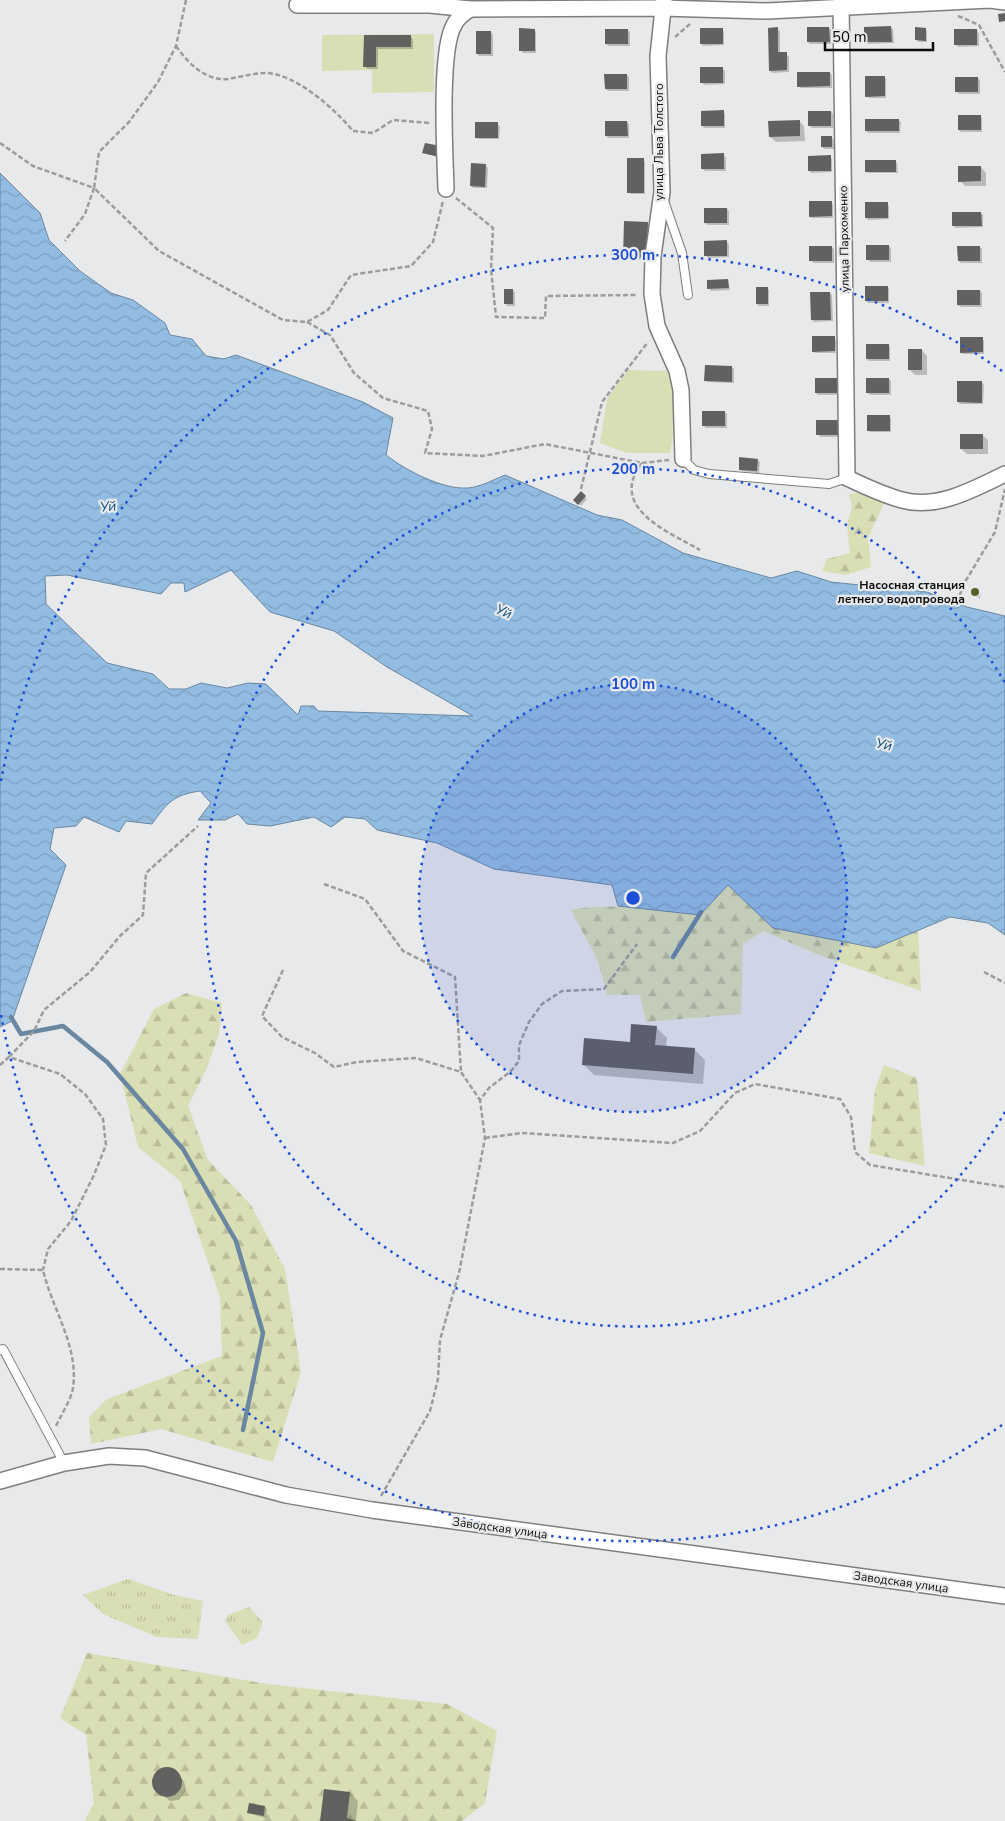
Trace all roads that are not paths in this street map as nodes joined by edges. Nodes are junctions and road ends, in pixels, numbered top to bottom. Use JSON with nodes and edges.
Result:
{"nodes":[{"id":1,"x":690,"y":0,"type":"edge"},
{"id":2,"x":296,"y":2,"type":"edge"},
{"id":3,"x":347,"y":2,"type":"edge"},
{"id":4,"x":1005,"y":2,"type":"edge"},
{"id":5,"x":663,"y":4,"type":"edge"},
{"id":6,"x":841,"y":4,"type":"edge"},
{"id":7,"x":711,"y":8,"type":"junction"},
{"id":8,"x":470,"y":9,"type":"junction"},
{"id":9,"x":446,"y":189,"type":"road end"},
{"id":10,"x":662,"y":192,"type":"junction"},
{"id":11,"x":688,"y":295,"type":"dead end"},
{"id":12,"x":683,"y":459,"type":"joint"},
{"id":13,"x":1005,"y":474,"type":"edge"},
{"id":14,"x":847,"y":478,"type":"junction"},
{"id":15,"x":0,"y":1350,"type":"edge"},
{"id":16,"x":64,"y":1463,"type":"junction"},
{"id":17,"x":0,"y":1482,"type":"edge"},
{"id":18,"x":1005,"y":1596,"type":"edge"}],
"edges":[{"from":1,"to":7,"type":"street"},
{"from":2,"to":3,"type":"street"},
{"from":3,"to":8,"type":"street"},
{"from":4,"to":6,"type":"street"},
{"from":5,"to":7,"type":"street"},
{"from":5,"to":8,"type":"street"},
{"from":5,"to":10,"type":"street","name":"улица Льва Толстого"},
{"from":6,"to":7,"type":"street"},
{"from":6,"to":14,"type":"street","name":"улица Пархоменко"},
{"from":8,"to":9,"type":"street"},
{"from":10,"to":11,"type":"lane"},
{"from":10,"to":12,"type":"street","name":"улица Льва Толстого"},
{"from":12,"to":14,"type":"lane"},
{"from":13,"to":14,"type":"street"},
{"from":15,"to":16,"type":"lane"},
{"from":16,"to":17,"type":"street","name":"Заводская улица"},
{"from":16,"to":18,"type":"street","name":"Заводская улица"}]}
